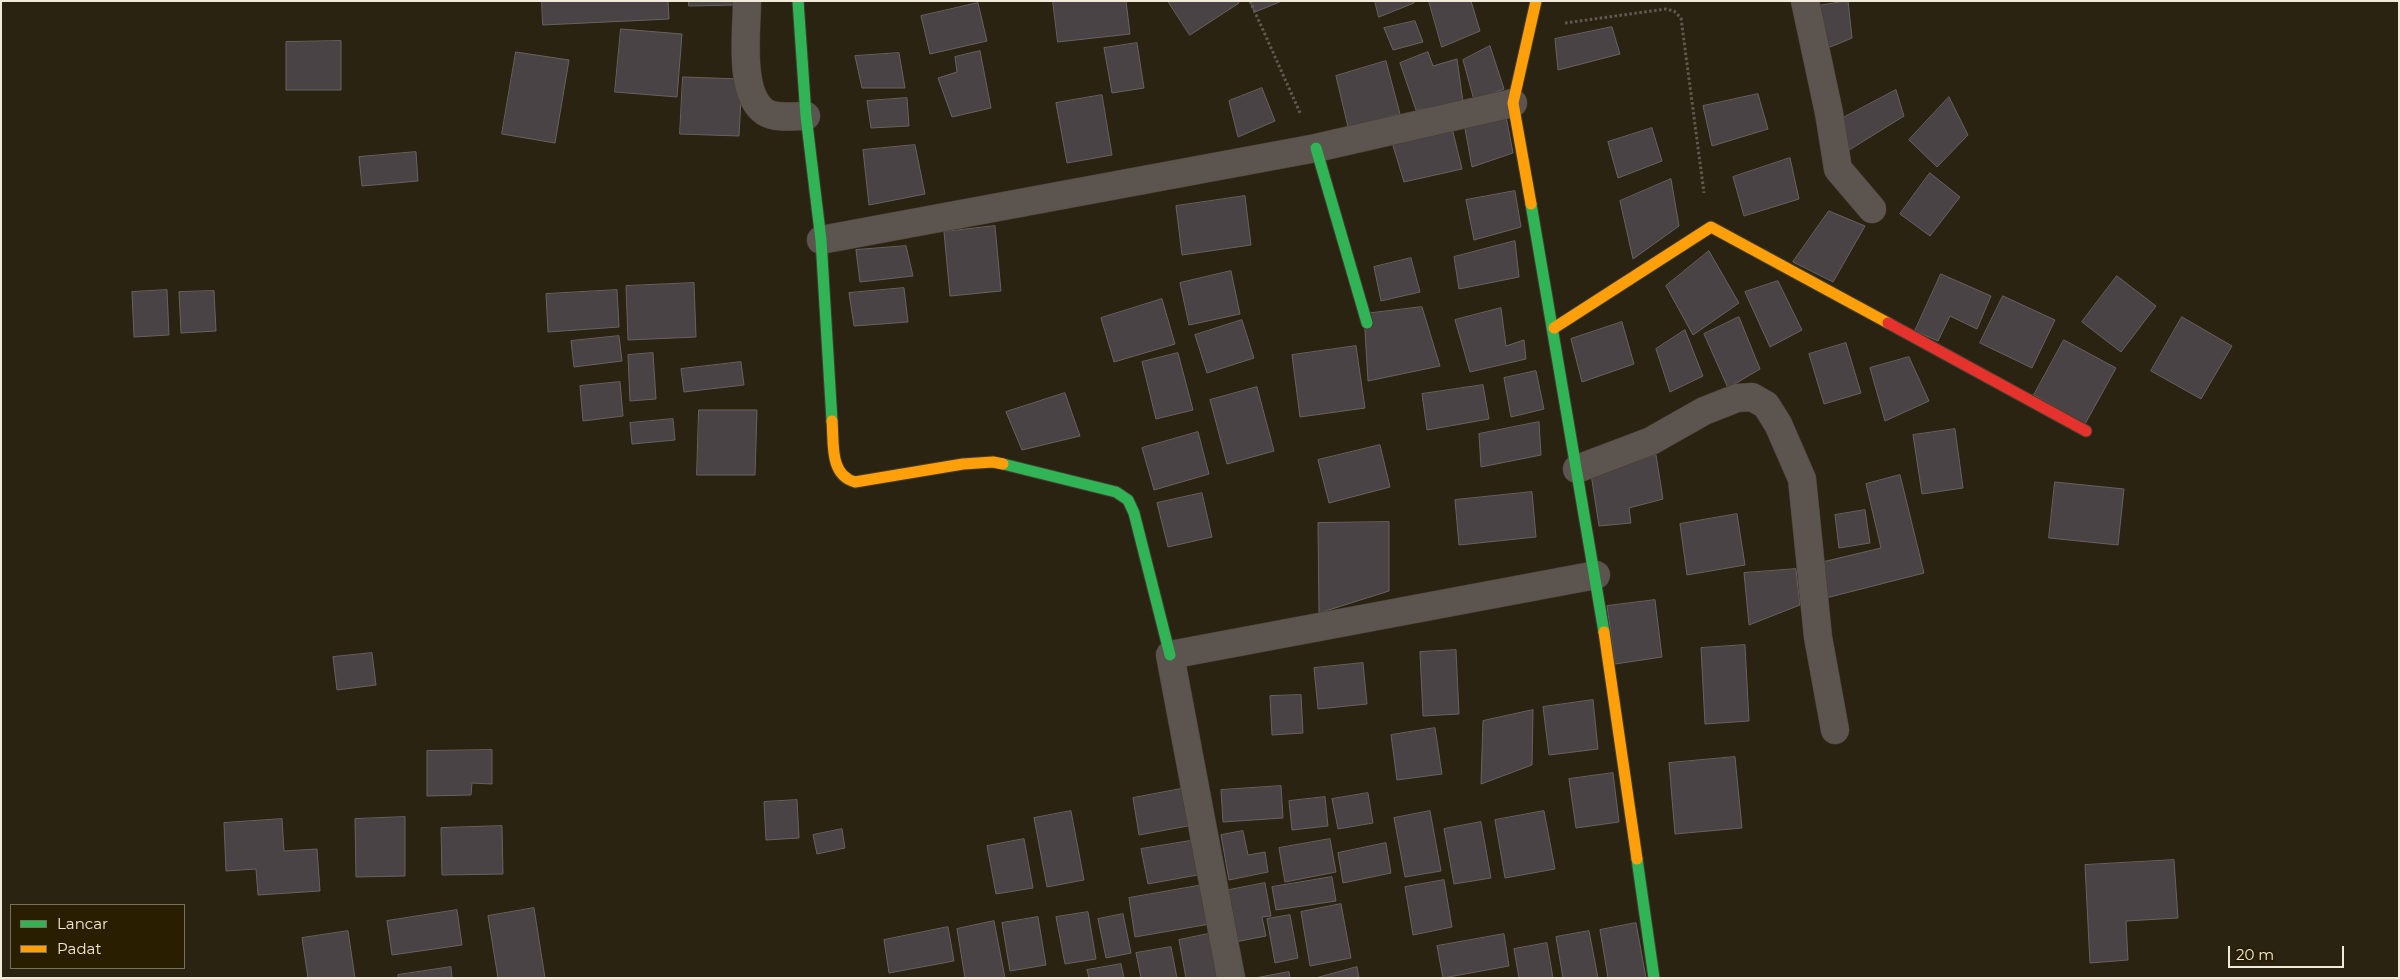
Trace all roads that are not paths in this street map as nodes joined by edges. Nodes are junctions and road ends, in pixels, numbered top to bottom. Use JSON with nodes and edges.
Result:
{"nodes":[{"id":1,"x":747,"y":1,"type":"edge"},
{"id":2,"x":798,"y":1,"type":"edge"},
{"id":3,"x":1536,"y":1,"type":"edge"},
{"id":4,"x":1805,"y":1,"type":"edge"},
{"id":5,"x":1513,"y":104,"type":"junction"},
{"id":6,"x":806,"y":116,"type":"junction"},
{"id":7,"x":1316,"y":148,"type":"junction"},
{"id":8,"x":1872,"y":209,"type":"dead end"},
{"id":9,"x":821,"y":240,"type":"junction"},
{"id":10,"x":1367,"y":323,"type":"dead end"},
{"id":11,"x":1554,"y":328,"type":"junction"},
{"id":12,"x":2086,"y":431,"type":"dead end"},
{"id":13,"x":1577,"y":469,"type":"junction"},
{"id":14,"x":1596,"y":575,"type":"junction"},
{"id":15,"x":1170,"y":655,"type":"junction"},
{"id":16,"x":1835,"y":730,"type":"dead end"},
{"id":17,"x":1231,"y":978,"type":"edge"},
{"id":18,"x":1654,"y":978,"type":"edge"}],
"edges":[{"from":1,"to":6,"type":"street"},
{"from":2,"to":6,"type":"street"},
{"from":3,"to":5,"type":"street"},
{"from":4,"to":8,"type":"street"},
{"from":5,"to":7,"type":"street"},
{"from":5,"to":11,"type":"street"},
{"from":6,"to":9,"type":"street"},
{"from":7,"to":9,"type":"street"},
{"from":7,"to":10,"type":"street"},
{"from":9,"to":15,"type":"street"},
{"from":11,"to":12,"type":"street"},
{"from":11,"to":13,"type":"street"},
{"from":13,"to":14,"type":"street"},
{"from":13,"to":16,"type":"street"},
{"from":14,"to":15,"type":"street"},
{"from":14,"to":18,"type":"street"},
{"from":15,"to":17,"type":"street"}]}
